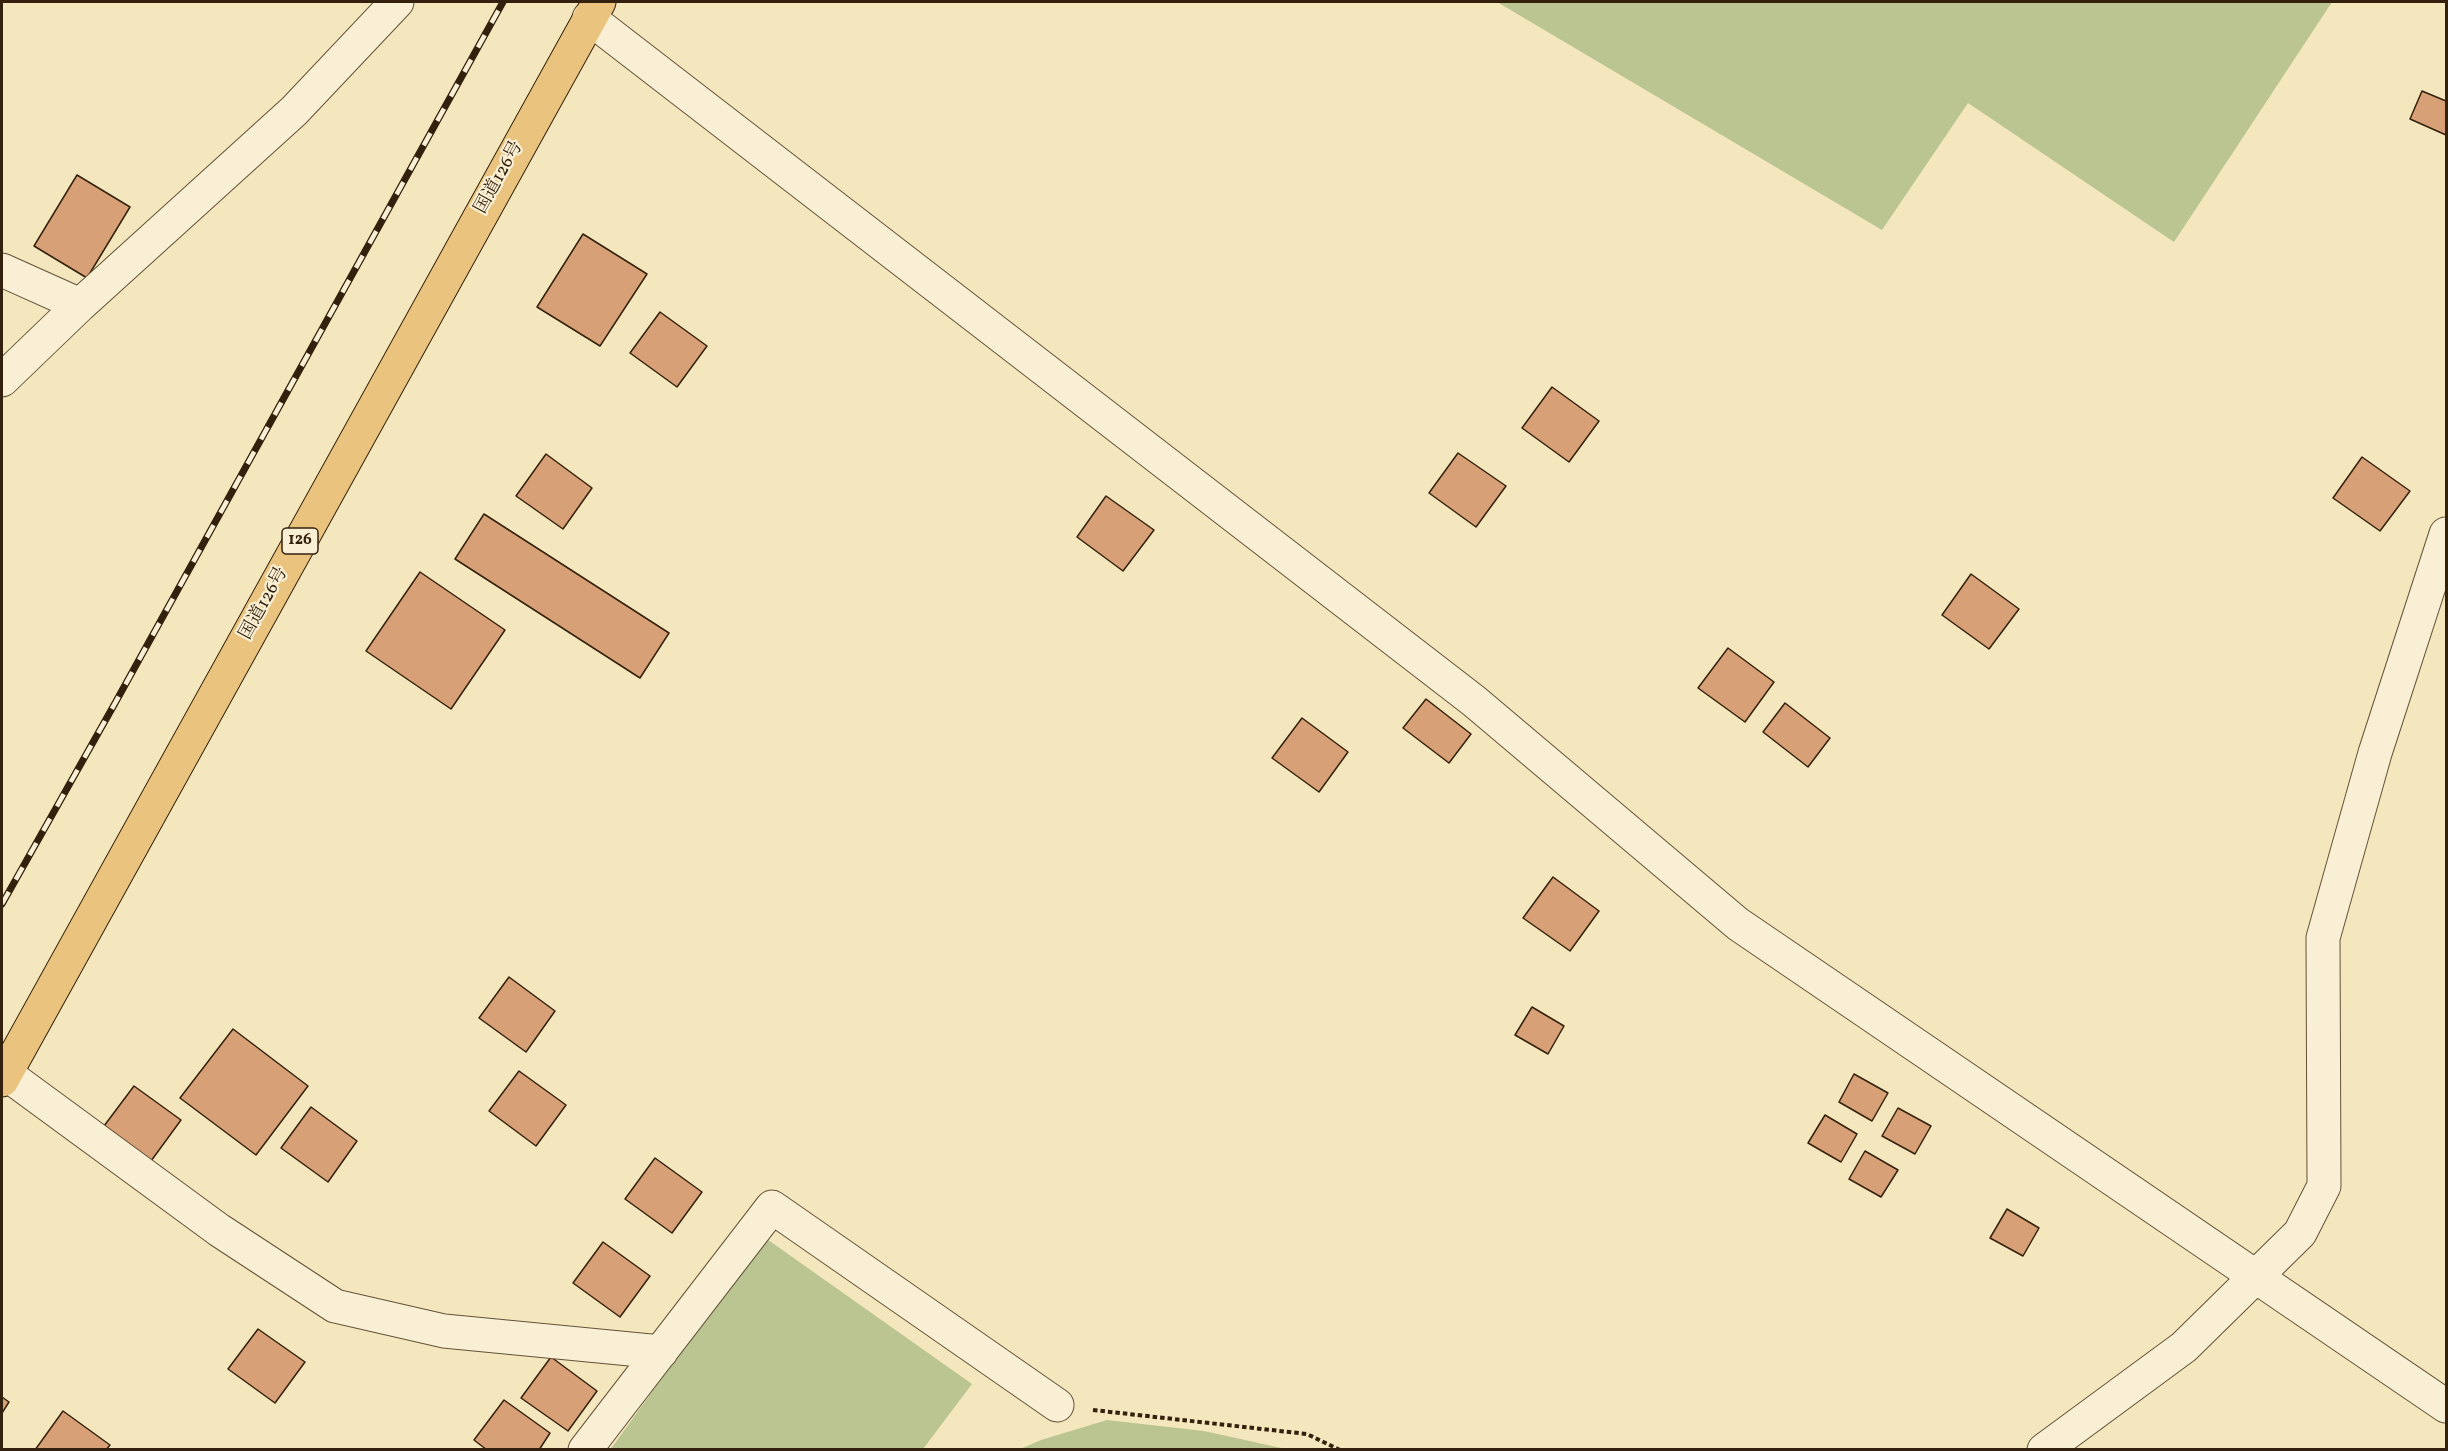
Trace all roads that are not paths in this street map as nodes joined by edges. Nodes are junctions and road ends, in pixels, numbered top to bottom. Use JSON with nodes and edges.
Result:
{"nodes":[{"id":1,"x":397,"y":2,"type":"edge"},
{"id":2,"x":594,"y":10,"type":"edge"},
{"id":3,"x":2,"y":270,"type":"edge"},
{"id":4,"x":80,"y":305,"type":"junction"},
{"id":5,"x":2,"y":380,"type":"edge"},
{"id":6,"x":2446,"y":534,"type":"edge"},
{"id":7,"x":3,"y":1076,"type":"edge"},
{"id":8,"x":2256,"y":1276,"type":"junction"},
{"id":9,"x":661,"y":1352,"type":"junction"},
{"id":10,"x":1057,"y":1405,"type":"road end"},
{"id":11,"x":2446,"y":1406,"type":"edge"},
{"id":12,"x":585,"y":1449,"type":"edge"},
{"id":13,"x":2044,"y":1449,"type":"edge"}],
"edges":[{"from":1,"to":4,"type":"street"},
{"from":2,"to":7,"type":"highway","name":"国道126号","number":"126"},
{"from":2,"to":8,"type":"street"},
{"from":3,"to":4,"type":"street"},
{"from":4,"to":5,"type":"street"},
{"from":6,"to":8,"type":"street"},
{"from":7,"to":9,"type":"street"},
{"from":8,"to":11,"type":"street"},
{"from":8,"to":13,"type":"street"},
{"from":9,"to":10,"type":"street"},
{"from":9,"to":12,"type":"street"}]}
